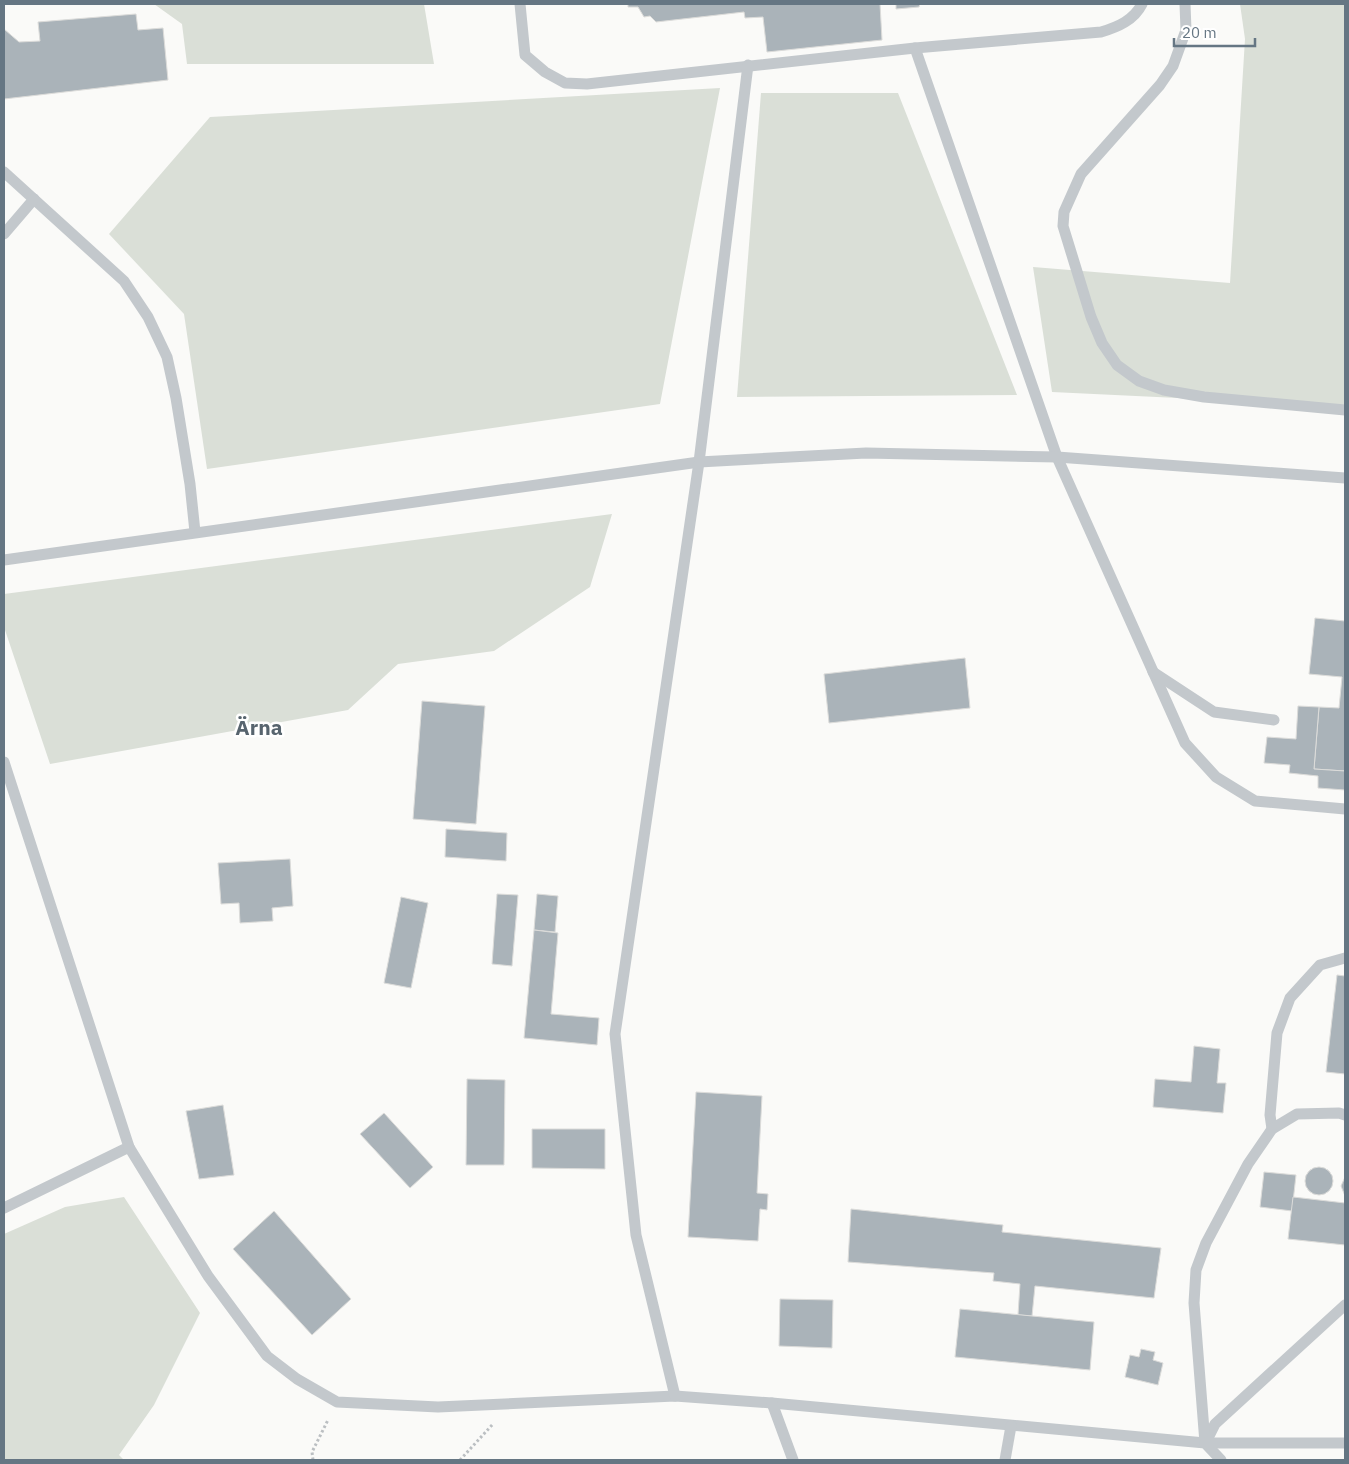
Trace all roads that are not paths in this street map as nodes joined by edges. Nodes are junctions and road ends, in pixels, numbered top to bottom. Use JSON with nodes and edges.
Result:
{"nodes":[{"id":1,"x":520,"y":4,"type":"edge"},
{"id":2,"x":1142,"y":4,"type":"edge"},
{"id":3,"x":1185,"y":4,"type":"edge"},
{"id":4,"x":915,"y":48,"type":"junction"},
{"id":5,"x":748,"y":65,"type":"junction"},
{"id":6,"x":4,"y":172,"type":"edge"},
{"id":7,"x":34,"y":199,"type":"junction"},
{"id":8,"x":4,"y":234,"type":"edge"},
{"id":9,"x":1345,"y":410,"type":"edge"},
{"id":10,"x":1057,"y":458,"type":"junction"},
{"id":11,"x":699,"y":462,"type":"junction"},
{"id":12,"x":1345,"y":478,"type":"edge"},
{"id":13,"x":196,"y":532,"type":"junction"},
{"id":14,"x":4,"y":560,"type":"edge"},
{"id":15,"x":1153,"y":672,"type":"junction"},
{"id":16,"x":1274,"y":720,"type":"dead end"},
{"id":17,"x":4,"y":762,"type":"edge"},
{"id":18,"x":1345,"y":809,"type":"edge"},
{"id":19,"x":1345,"y":958,"type":"edge"},
{"id":20,"x":1345,"y":1115,"type":"edge"},
{"id":21,"x":1272,"y":1129,"type":"junction"},
{"id":22,"x":129,"y":1148,"type":"junction"},
{"id":23,"x":4,"y":1208,"type":"edge"},
{"id":24,"x":1345,"y":1305,"type":"edge"},
{"id":25,"x":675,"y":1396,"type":"junction"},
{"id":26,"x":772,"y":1403,"type":"junction"},
{"id":27,"x":1011,"y":1426,"type":"junction"},
{"id":28,"x":1205,"y":1443,"type":"junction"},
{"id":29,"x":1345,"y":1443,"type":"edge"},
{"id":30,"x":793,"y":1460,"type":"edge"},
{"id":31,"x":1005,"y":1460,"type":"edge"},
{"id":32,"x":1221,"y":1460,"type":"edge"}],
"edges":[{"from":1,"to":5,"type":"lane"},
{"from":2,"to":4,"type":"lane"},
{"from":3,"to":9,"type":"lane"},
{"from":4,"to":5,"type":"lane"},
{"from":4,"to":10,"type":"lane"},
{"from":5,"to":11,"type":"lane"},
{"from":6,"to":7,"type":"lane"},
{"from":7,"to":8,"type":"lane"},
{"from":7,"to":13,"type":"lane"},
{"from":10,"to":11,"type":"lane"},
{"from":10,"to":12,"type":"lane"},
{"from":10,"to":15,"type":"lane"},
{"from":11,"to":13,"type":"lane"},
{"from":11,"to":25,"type":"lane"},
{"from":13,"to":14,"type":"lane"},
{"from":15,"to":16,"type":"lane"},
{"from":15,"to":18,"type":"lane"},
{"from":17,"to":22,"type":"lane"},
{"from":19,"to":21,"type":"lane"},
{"from":20,"to":21,"type":"lane"},
{"from":21,"to":28,"type":"lane"},
{"from":22,"to":23,"type":"lane"},
{"from":22,"to":25,"type":"lane"},
{"from":24,"to":28,"type":"lane"},
{"from":25,"to":26,"type":"lane"},
{"from":26,"to":27,"type":"lane"},
{"from":26,"to":30,"type":"lane"},
{"from":27,"to":28,"type":"lane"},
{"from":27,"to":31,"type":"lane"},
{"from":28,"to":29,"type":"lane"},
{"from":28,"to":32,"type":"lane"}]}
